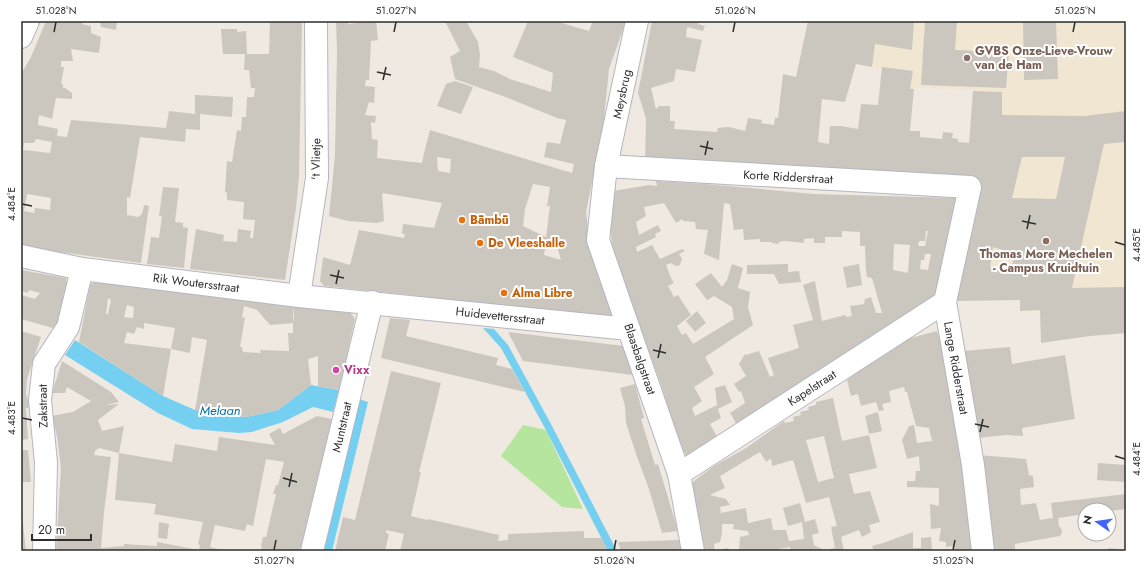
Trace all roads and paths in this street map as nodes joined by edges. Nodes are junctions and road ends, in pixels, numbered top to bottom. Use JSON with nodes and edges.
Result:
{"nodes":[{"id":1,"x":28,"y":21,"type":"edge"},
{"id":2,"x":316,"y":21,"type":"edge"},
{"id":3,"x":637,"y":21,"type":"edge"},
{"id":4,"x":21,"y":38,"type":"edge"},
{"id":5,"x":606,"y":166,"type":"junction"},
{"id":6,"x":970,"y":187,"type":"joint"},
{"id":7,"x":21,"y":256,"type":"edge"},
{"id":8,"x":82,"y":269,"type":"junction"},
{"id":9,"x":299,"y":296,"type":"junction"},
{"id":10,"x":372,"y":302,"type":"junction"},
{"id":11,"x":945,"y":302,"type":"junction"},
{"id":12,"x":629,"y":329,"type":"junction"},
{"id":13,"x":680,"y":474,"type":"junction"},
{"id":14,"x":44,"y":551,"type":"edge"},
{"id":15,"x":312,"y":551,"type":"edge"},
{"id":16,"x":693,"y":551,"type":"edge"},
{"id":17,"x":983,"y":551,"type":"edge"}],
"edges":[{"from":1,"to":4,"type":"street"},
{"from":2,"to":9,"type":"street","name":"'t Vlietje"},
{"from":3,"to":5,"type":"street","name":"Meysbrug"},
{"from":5,"to":6,"type":"street","name":"Korte Ridderstraat"},
{"from":5,"to":12,"type":"street","name":"Blaasbalgstraat"},
{"from":6,"to":11,"type":"street","name":"Lange Ridderstraat"},
{"from":7,"to":8,"type":"street","name":"Rik Woutersstraat"},
{"from":8,"to":9,"type":"street","name":"Rik Woutersstraat"},
{"from":8,"to":14,"type":"street","name":"Zakstraat"},
{"from":9,"to":10,"type":"street","name":"Rik Woutersstraat"},
{"from":10,"to":12,"type":"street","name":"Huidevettersstraat"},
{"from":10,"to":15,"type":"street","name":"Muntstraat"},
{"from":11,"to":13,"type":"street","name":"Kapelstraat"},
{"from":11,"to":17,"type":"street","name":"Lange Ridderstraat"},
{"from":12,"to":13,"type":"street","name":"Blaasbalgstraat"},
{"from":13,"to":16,"type":"street","name":"Blaasbalgstraat"}]}
